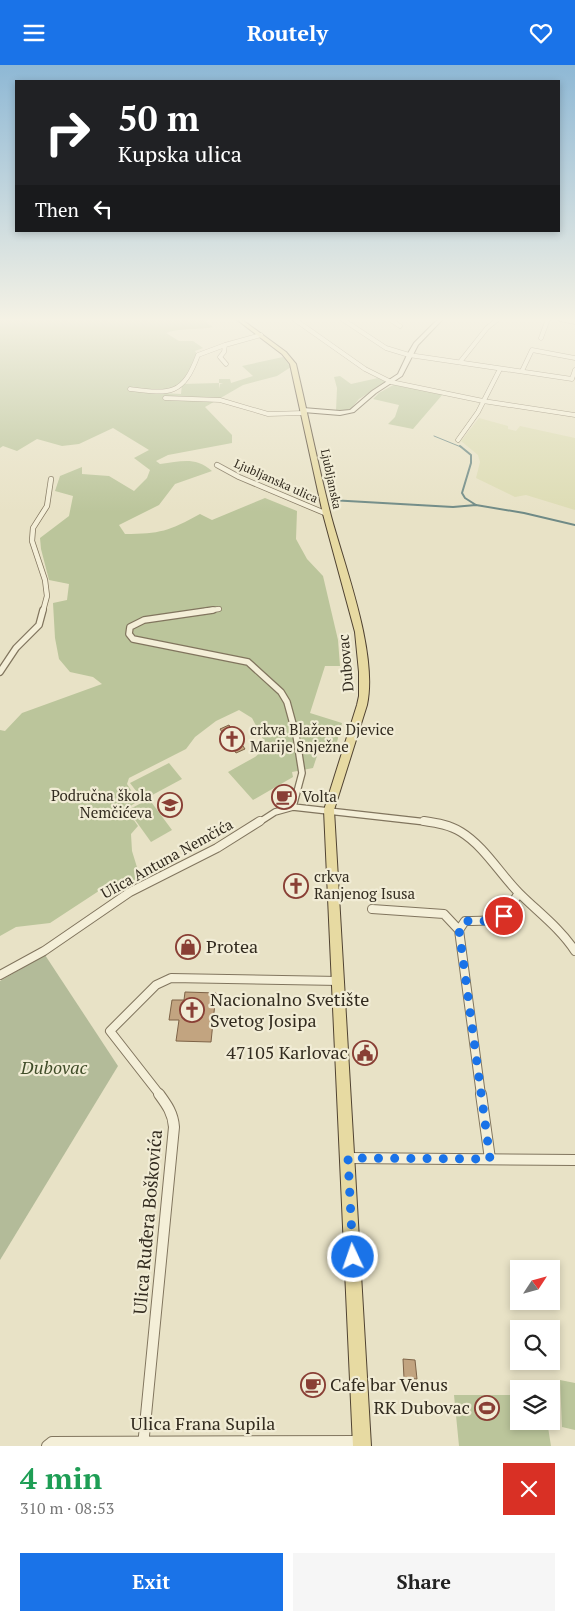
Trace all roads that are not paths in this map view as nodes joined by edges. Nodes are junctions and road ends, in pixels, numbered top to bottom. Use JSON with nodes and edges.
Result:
{"nodes":[{"id":1,"x":183,"y":383,"type":"edge"},
{"id":2,"x":297,"y":383,"type":"edge"},
{"id":3,"x":389,"y":383,"type":"edge"},
{"id":4,"x":398,"y":383,"type":"edge"},
{"id":5,"x":492,"y":383,"type":"edge"},
{"id":6,"x":130,"y":389,"type":"dead end"},
{"id":7,"x":165,"y":398,"type":"dead end"},
{"id":8,"x":483,"y":401,"type":"junction"},
{"id":9,"x":304,"y":412,"type":"junction"},
{"id":10,"x":575,"y":415,"type":"edge"},
{"id":11,"x":458,"y":440,"type":"dead end"},
{"id":12,"x":217,"y":465,"type":"dead end"},
{"id":13,"x":51,"y":479,"type":"dead end"},
{"id":14,"x":327,"y":515,"type":"junction"},
{"id":15,"x":337,"y":553,"type":"joint"},
{"id":16,"x":219,"y":609,"type":"dead end"},
{"id":17,"x":0,"y":672,"type":"edge"},
{"id":18,"x":293,"y":807,"type":"junction"},
{"id":19,"x":329,"y":810,"type":"junction"},
{"id":20,"x":519,"y":893,"type":"junction"},
{"id":21,"x":372,"y":909,"type":"dead end"},
{"id":22,"x":459,"y":930,"type":"junction"},
{"id":23,"x":575,"y":951,"type":"edge"},
{"id":24,"x":0,"y":975,"type":"edge"},
{"id":25,"x":339,"y":981,"type":"junction"},
{"id":26,"x":348,"y":1158,"type":"junction"},
{"id":27,"x":490,"y":1159,"type":"junction"},
{"id":28,"x":575,"y":1160,"type":"edge"},
{"id":29,"x":143,"y":1443,"type":"edge"},
{"id":30,"x":361,"y":1444,"type":"edge"},
{"id":31,"x":47,"y":1446,"type":"edge"}],
"edges":[{"from":1,"to":6,"type":"street"},
{"from":2,"to":9,"type":"main road","name":"Ljubljanska"},
{"from":3,"to":9,"type":"main road"},
{"from":4,"to":8,"type":"street"},
{"from":5,"to":8,"type":"street"},
{"from":7,"to":9,"type":"street"},
{"from":8,"to":10,"type":"street"},
{"from":8,"to":11,"type":"street"},
{"from":9,"to":14,"type":"main road","name":"Ljubljanska"},
{"from":12,"to":14,"type":"street","name":"Ljubljanska ulica"},
{"from":13,"to":17,"type":"street"},
{"from":14,"to":15,"type":"main road","name":"Ljubljanska"},
{"from":15,"to":19,"type":"main road","name":"Dubovac"},
{"from":16,"to":18,"type":"street"},
{"from":18,"to":19,"type":"street","name":"Ulica Antuna Nemčića"},
{"from":18,"to":24,"type":"street","name":"Ulica Antuna Nemčića"},
{"from":19,"to":20,"type":"street","name":"Ulica Antuna Nemčića"},
{"from":19,"to":25,"type":"main road","name":"Dubovac"},
{"from":20,"to":22,"type":"street"},
{"from":20,"to":23,"type":"street","name":"Ulica Antuna Nemčića"},
{"from":21,"to":22,"type":"street"},
{"from":22,"to":27,"type":"street"},
{"from":25,"to":26,"type":"main road","name":"Dubovac"},
{"from":25,"to":29,"type":"street","name":"Ulica Ruđera Boškovića"},
{"from":26,"to":27,"type":"street"},
{"from":26,"to":30,"type":"main road","name":"Dubovac"},
{"from":27,"to":28,"type":"street"},
{"from":29,"to":30,"type":"street","name":"Ulica Frana Supila"},
{"from":29,"to":31,"type":"street","name":"Ulica Frana Supila"}]}
